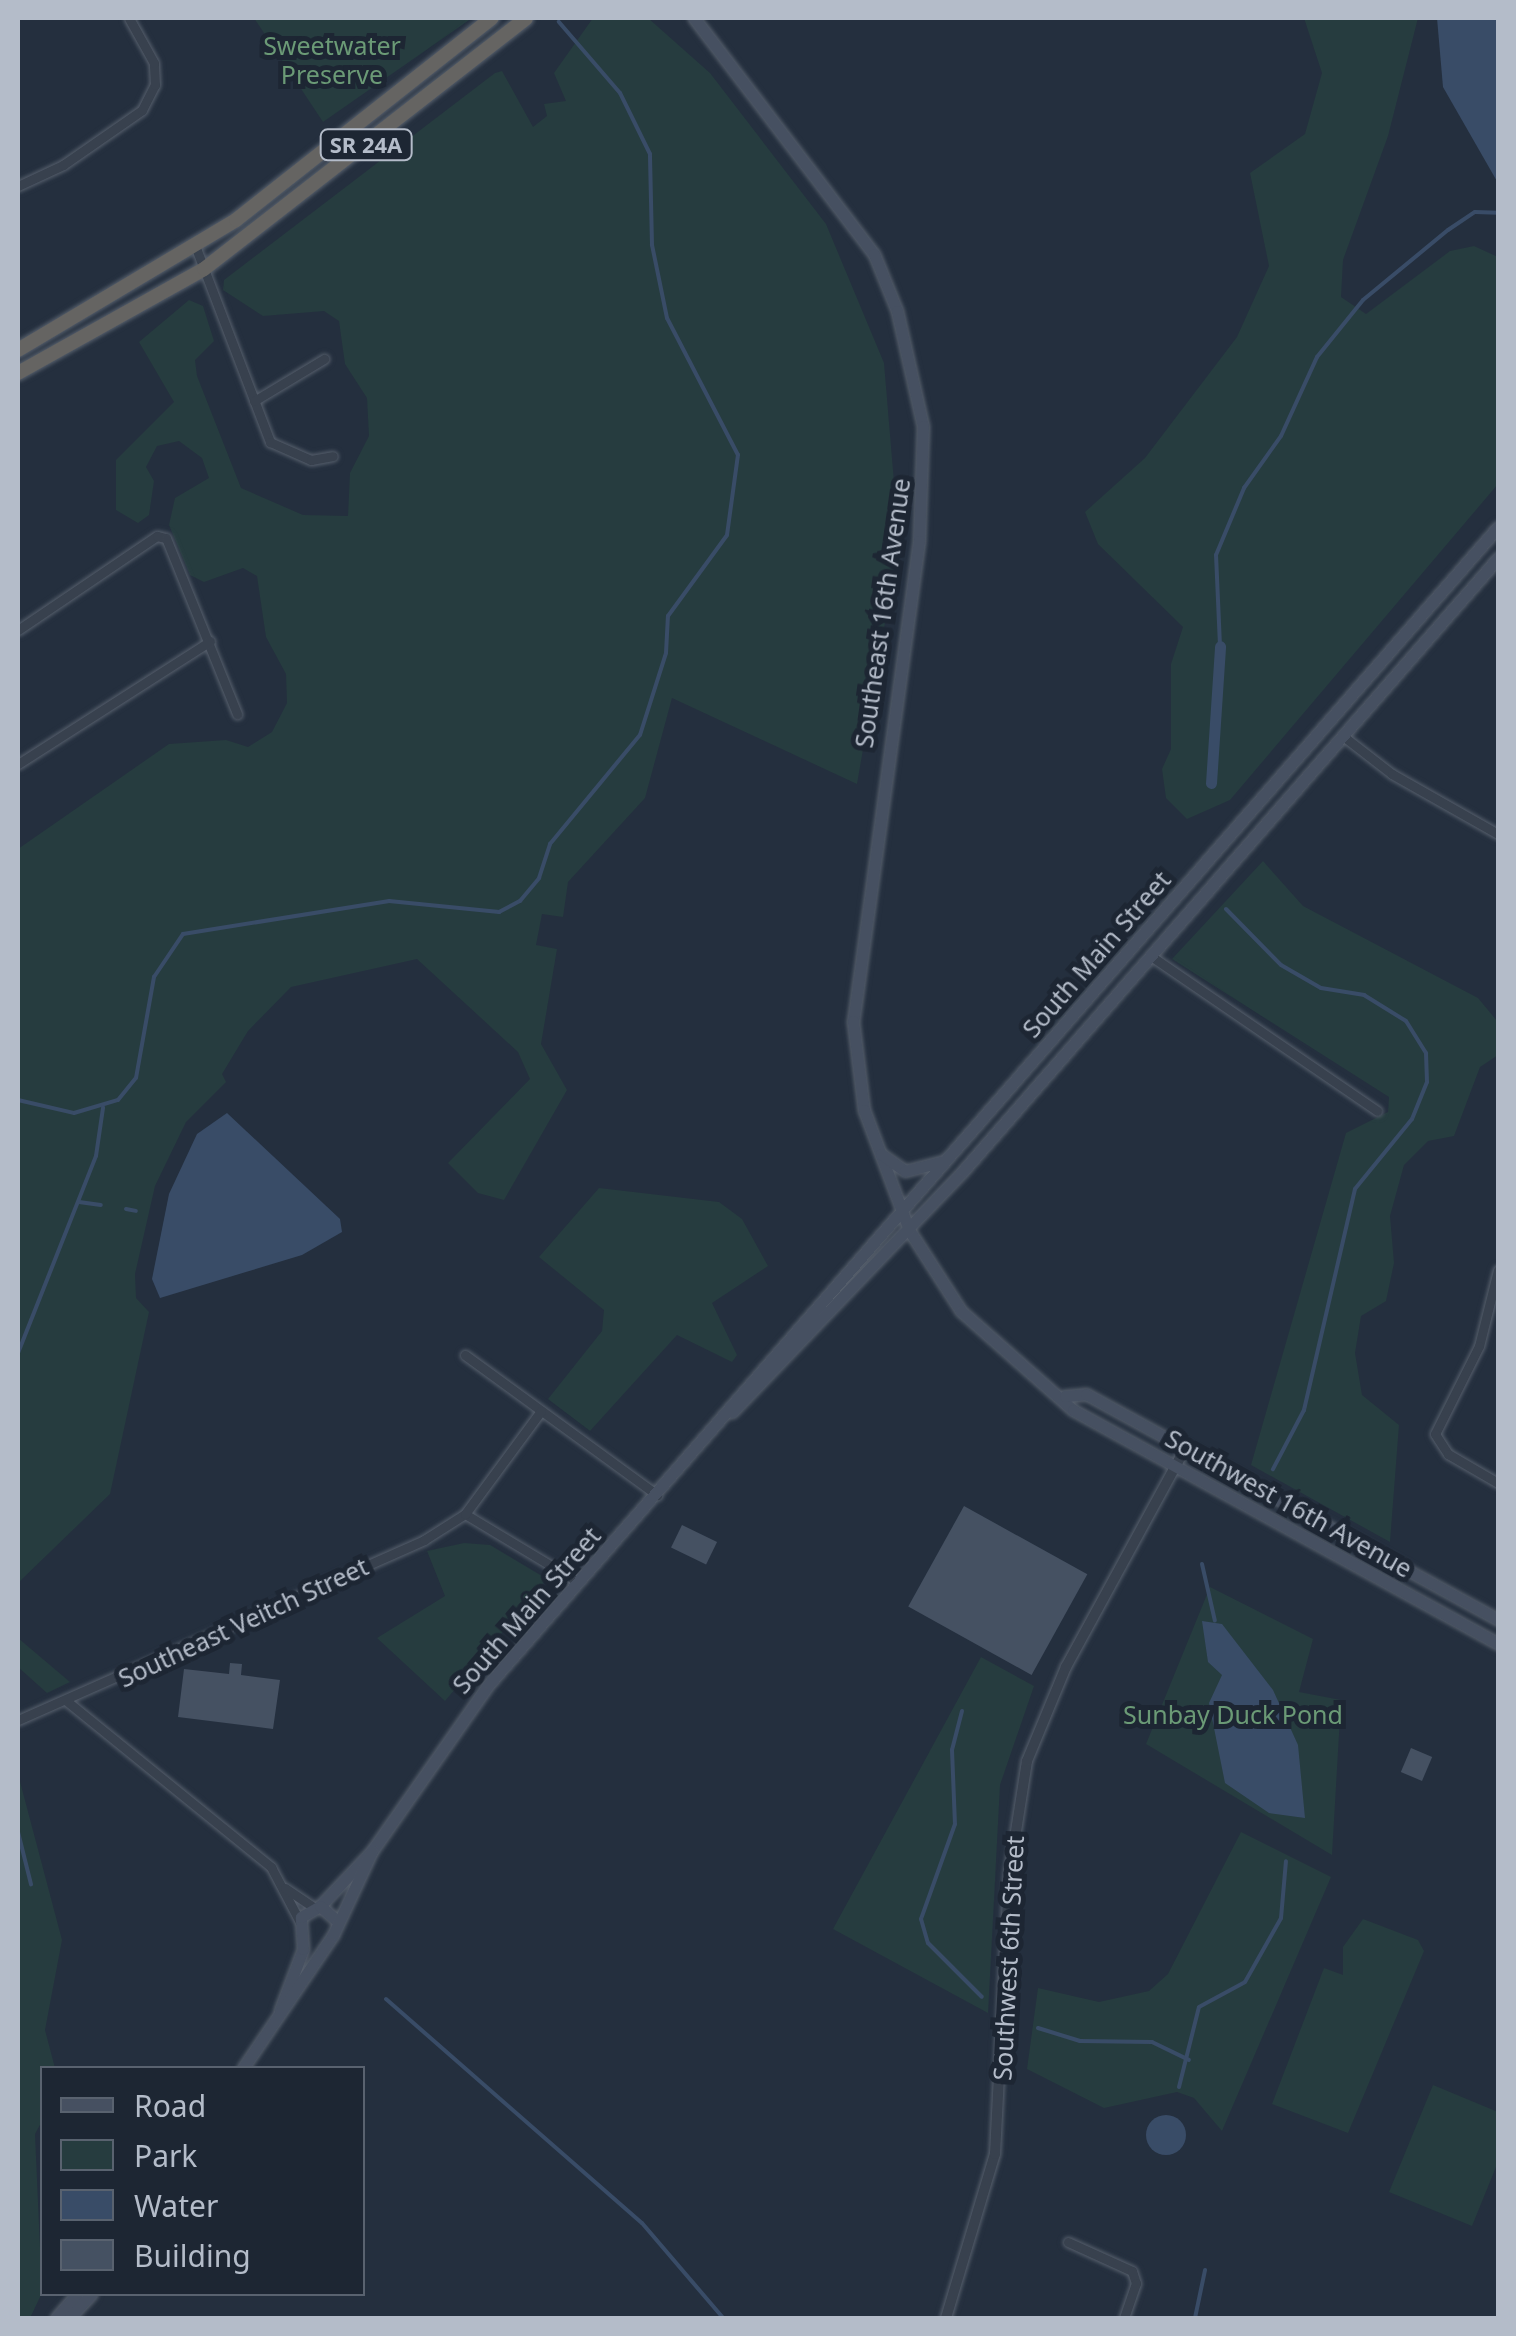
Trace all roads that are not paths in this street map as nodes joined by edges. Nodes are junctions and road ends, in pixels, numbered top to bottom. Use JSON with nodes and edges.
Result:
{"nodes":[{"id":1,"x":492,"y":18,"type":"edge"},
{"id":2,"x":526,"y":18,"type":"edge"},
{"id":3,"x":694,"y":18,"type":"edge"},
{"id":4,"x":130,"y":19,"type":"edge"},
{"id":5,"x":18,"y":186,"type":"edge"},
{"id":6,"x":196,"y":248,"type":"junction"},
{"id":7,"x":204,"y":269,"type":"junction"},
{"id":8,"x":68,"y":324,"type":"junction"},
{"id":9,"x":78,"y":344,"type":"junction"},
{"id":10,"x":18,"y":350,"type":"edge"},
{"id":11,"x":324,"y":360,"type":"dead end"},
{"id":12,"x":18,"y":373,"type":"edge"},
{"id":13,"x":254,"y":401,"type":"junction"},
{"id":14,"x":333,"y":456,"type":"dead end"},
{"id":15,"x":1498,"y":527,"type":"edge"},
{"id":16,"x":1498,"y":558,"type":"edge"},
{"id":17,"x":18,"y":630,"type":"edge"},
{"id":18,"x":210,"y":641,"type":"junction"},
{"id":19,"x":238,"y":714,"type":"dead end"},
{"id":20,"x":1330,"y":721,"type":"junction"},
{"id":21,"x":1343,"y":736,"type":"junction"},
{"id":22,"x":18,"y":764,"type":"edge"},
{"id":23,"x":1498,"y":834,"type":"edge"},
{"id":24,"x":1137,"y":942,"type":"junction"},
{"id":25,"x":1151,"y":956,"type":"junction"},
{"id":26,"x":1054,"y":1035,"type":"junction"},
{"id":27,"x":1069,"y":1053,"type":"junction"},
{"id":28,"x":1377,"y":1112,"type":"dead end"},
{"id":29,"x":875,"y":1146,"type":"junction"},
{"id":30,"x":951,"y":1156,"type":"junction"},
{"id":31,"x":902,"y":1214,"type":"junction"},
{"id":32,"x":909,"y":1230,"type":"junction"},
{"id":33,"x":1498,"y":1270,"type":"edge"},
{"id":34,"x":465,"y":1355,"type":"dead end"},
{"id":35,"x":1065,"y":1396,"type":"junction"},
{"id":36,"x":541,"y":1411,"type":"junction"},
{"id":37,"x":732,"y":1412,"type":"junction"},
{"id":38,"x":1185,"y":1449,"type":"junction"},
{"id":39,"x":1176,"y":1466,"type":"junction"},
{"id":40,"x":1498,"y":1483,"type":"edge"},
{"id":41,"x":657,"y":1495,"type":"junction"},
{"id":42,"x":464,"y":1514,"type":"junction"},
{"id":43,"x":578,"y":1582,"type":"junction"},
{"id":44,"x":1498,"y":1620,"type":"edge"},
{"id":45,"x":1498,"y":1644,"type":"edge"},
{"id":46,"x":68,"y":1702,"type":"junction"},
{"id":47,"x":18,"y":1720,"type":"edge"},
{"id":48,"x":372,"y":1852,"type":"junction"},
{"id":49,"x":283,"y":1886,"type":"junction"},
{"id":50,"x":317,"y":1907,"type":"junction"},
{"id":51,"x":335,"y":1919,"type":"junction"},
{"id":52,"x":300,"y":1922,"type":"junction"},
{"id":53,"x":304,"y":1936,"type":"junction"},
{"id":54,"x":324,"y":1942,"type":"junction"},
{"id":55,"x":280,"y":2010,"type":"junction"},
{"id":56,"x":244,"y":2066,"type":"edge"},
{"id":57,"x":1068,"y":2242,"type":"dead end"},
{"id":58,"x":76,"y":2296,"type":"edge"},
{"id":59,"x":89,"y":2296,"type":"edge"},
{"id":60,"x":56,"y":2318,"type":"edge"},
{"id":61,"x":69,"y":2318,"type":"edge"},
{"id":62,"x":946,"y":2318,"type":"edge"},
{"id":63,"x":1124,"y":2318,"type":"edge"}],
"edges":[{"from":1,"to":6,"type":"highway","number":"SR 24A"},
{"from":2,"to":7,"type":"highway","number":"SR 24A"},
{"from":3,"to":29,"type":"main road","name":"Southeast 16th Avenue"},
{"from":4,"to":5,"type":"street"},
{"from":6,"to":7,"type":"street"},
{"from":6,"to":8,"type":"highway","number":"SR 24A"},
{"from":7,"to":9,"type":"highway","number":"SR 24A"},
{"from":7,"to":13,"type":"street"},
{"from":8,"to":9,"type":"highway"},
{"from":8,"to":10,"type":"highway","number":"SR 24A"},
{"from":9,"to":12,"type":"highway","number":"SR 24A"},
{"from":11,"to":13,"type":"street"},
{"from":13,"to":14,"type":"street"},
{"from":15,"to":20,"type":"main road","name":"South Main Street"},
{"from":16,"to":21,"type":"main road","name":"South Main Street"},
{"from":17,"to":18,"type":"street"},
{"from":18,"to":19,"type":"street"},
{"from":18,"to":22,"type":"street"},
{"from":20,"to":21,"type":"main road"},
{"from":20,"to":24,"type":"main road","name":"South Main Street"},
{"from":21,"to":23,"type":"street"},
{"from":21,"to":25,"type":"main road","name":"South Main Street"},
{"from":24,"to":25,"type":"main road"},
{"from":24,"to":26,"type":"main road","name":"South Main Street"},
{"from":25,"to":27,"type":"main road","name":"South Main Street"},
{"from":25,"to":28,"type":"street"},
{"from":26,"to":27,"type":"main road"},
{"from":26,"to":30,"type":"main road","name":"South Main Street"},
{"from":27,"to":32,"type":"main road","name":"South Main Street"},
{"from":29,"to":30,"type":"main road"},
{"from":29,"to":31,"type":"main road","name":"Southeast 16th Avenue"},
{"from":30,"to":31,"type":"main road","name":"South Main Street"},
{"from":31,"to":32,"type":"main road","name":"Southwest 16th Avenue"},
{"from":31,"to":37,"type":"main road","name":"South Main Street"},
{"from":32,"to":35,"type":"main road","name":"Southwest 16th Avenue"},
{"from":32,"to":37,"type":"main road","name":"South Main Street"},
{"from":33,"to":40,"type":"street"},
{"from":34,"to":36,"type":"street"},
{"from":35,"to":38,"type":"main road","name":"Southwest 16th Avenue"},
{"from":35,"to":39,"type":"main road","name":"Southwest 16th Avenue"},
{"from":36,"to":41,"type":"street"},
{"from":36,"to":42,"type":"street"},
{"from":37,"to":41,"type":"main road","name":"South Main Street"},
{"from":38,"to":39,"type":"street","name":"Southwest 6th Street"},
{"from":38,"to":44,"type":"main road","name":"Southwest 16th Avenue"},
{"from":39,"to":45,"type":"main road","name":"Southwest 16th Avenue"},
{"from":39,"to":62,"type":"street","name":"Southwest 6th Street"},
{"from":41,"to":43,"type":"main road","name":"South Main Street"},
{"from":42,"to":43,"type":"street"},
{"from":42,"to":46,"type":"street","name":"Southeast Veitch Street"},
{"from":43,"to":48,"type":"main road","name":"South Main Street"},
{"from":46,"to":47,"type":"street","name":"Southeast Veitch Street"},
{"from":46,"to":49,"type":"street"},
{"from":48,"to":50,"type":"main road","name":"South Main Street"},
{"from":48,"to":51,"type":"main road","name":"South Main Street"},
{"from":49,"to":50,"type":"street"},
{"from":49,"to":52,"type":"street"},
{"from":50,"to":51,"type":"main road"},
{"from":50,"to":52,"type":"main road","name":"South Main Street"},
{"from":51,"to":54,"type":"main road","name":"South Main Street"},
{"from":52,"to":53,"type":"main road"},
{"from":53,"to":54,"type":"main road"},
{"from":53,"to":55,"type":"main road"},
{"from":54,"to":55,"type":"main road"},
{"from":55,"to":56,"type":"main road"},
{"from":57,"to":63,"type":"street"},
{"from":58,"to":60,"type":"main road"},
{"from":59,"to":61,"type":"main road"}]}
